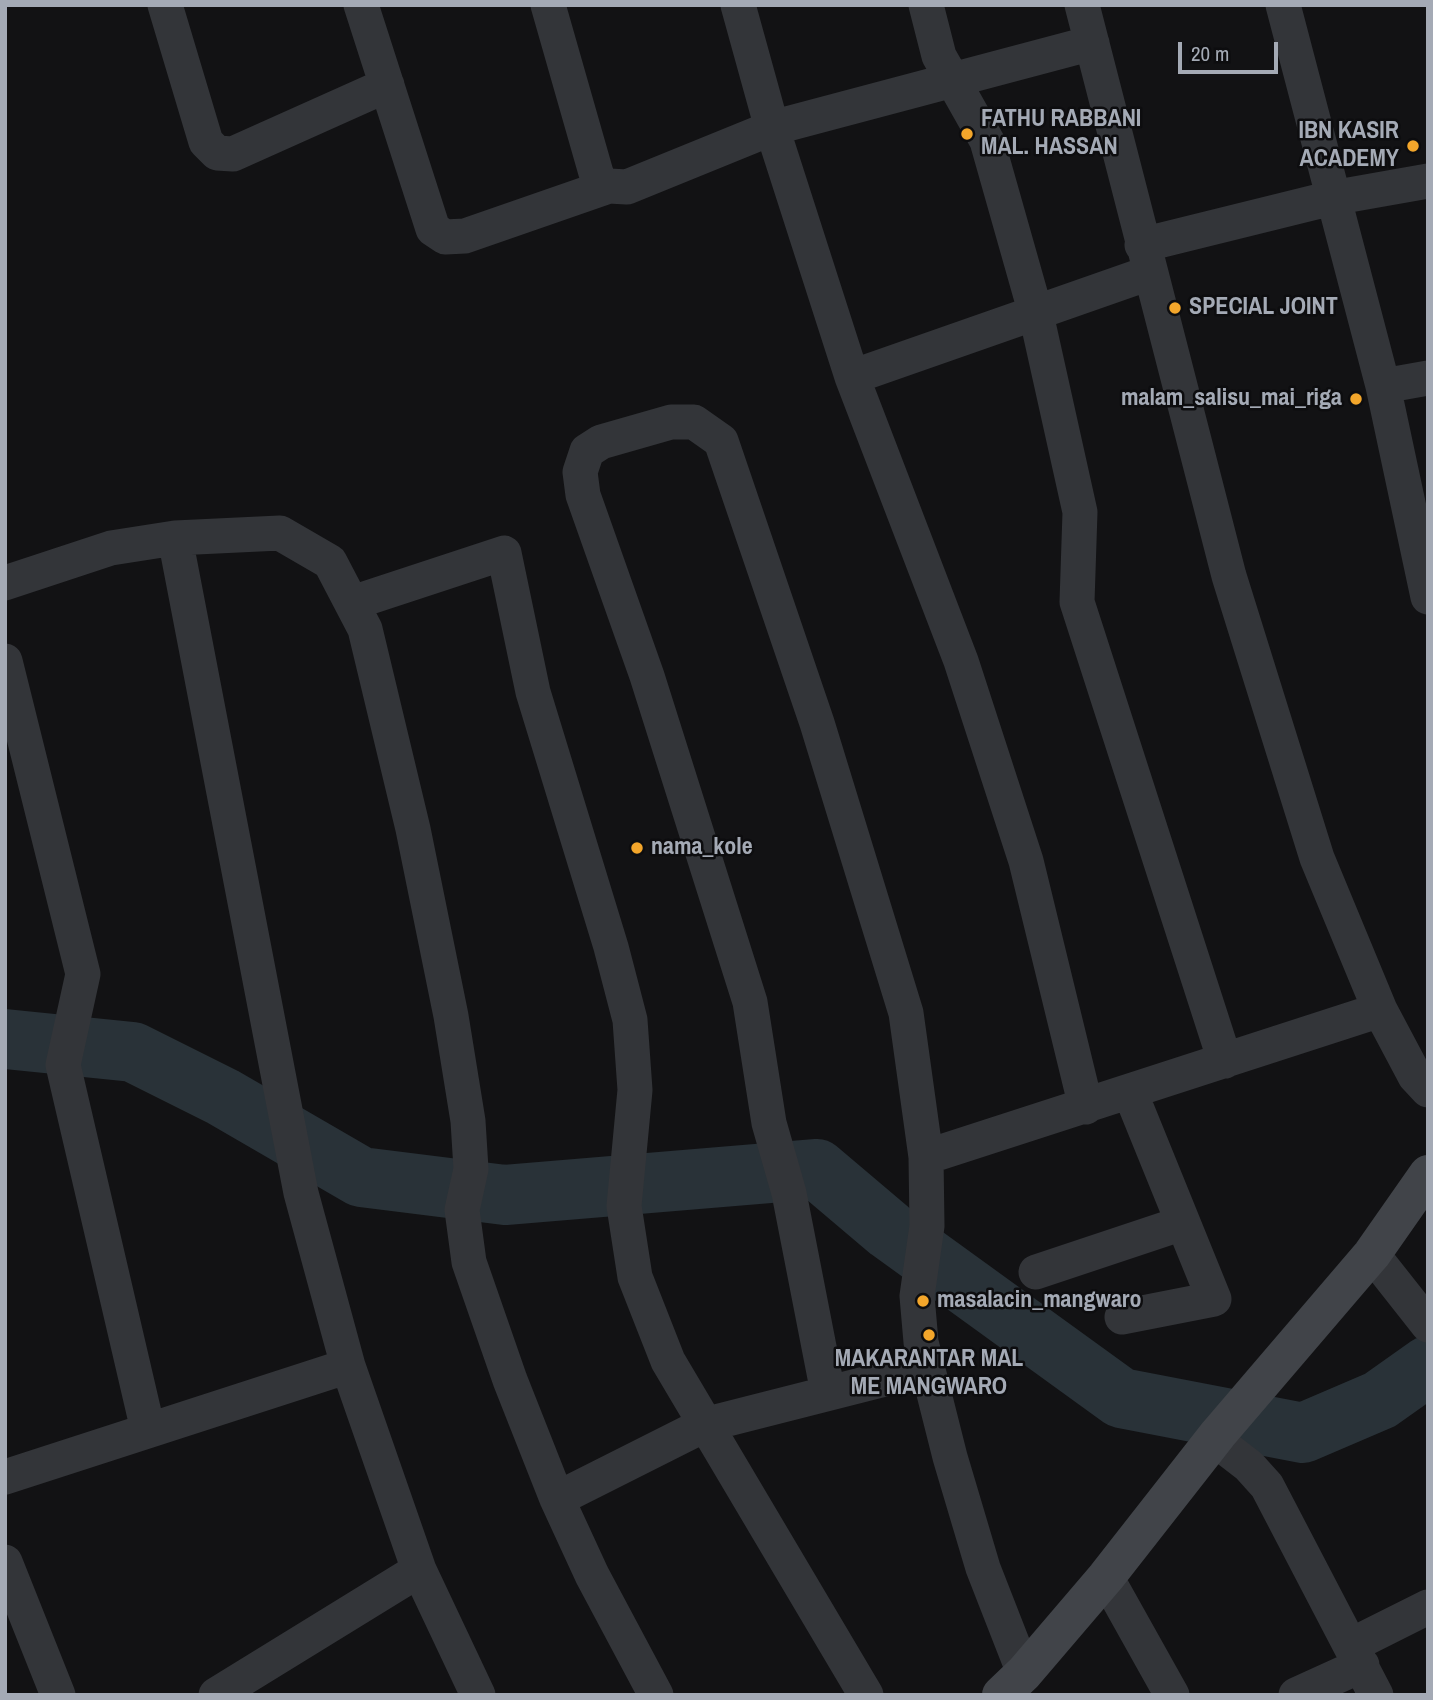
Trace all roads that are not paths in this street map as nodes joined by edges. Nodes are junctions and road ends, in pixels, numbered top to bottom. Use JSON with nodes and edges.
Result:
{"nodes":[{"id":1,"x":165,"y":5,"type":"edge"},
{"id":2,"x":361,"y":5,"type":"edge"},
{"id":3,"x":548,"y":5,"type":"edge"},
{"id":4,"x":738,"y":5,"type":"edge"},
{"id":5,"x":926,"y":5,"type":"edge"},
{"id":6,"x":1082,"y":5,"type":"edge"},
{"id":7,"x":1294,"y":7,"type":"edge"},
{"id":8,"x":1092,"y":43,"type":"junction"},
{"id":9,"x":954,"y":81,"type":"junction"},
{"id":10,"x":387,"y":85,"type":"junction"},
{"id":11,"x":772,"y":128,"type":"junction"},
{"id":12,"x":1428,"y":181,"type":"edge"},
{"id":13,"x":609,"y":186,"type":"junction"},
{"id":14,"x":1332,"y":198,"type":"junction"},
{"id":15,"x":1145,"y":259,"type":"junction"},
{"id":16,"x":1036,"y":314,"type":"junction"},
{"id":17,"x":852,"y":377,"type":"junction"},
{"id":18,"x":1428,"y":378,"type":"edge"},
{"id":19,"x":1383,"y":386,"type":"junction"},
{"id":20,"x":175,"y":538,"type":"junction"},
{"id":21,"x":5,"y":583,"type":"edge"},
{"id":22,"x":1427,"y":589,"type":"edge"},
{"id":23,"x":352,"y":603,"type":"junction"},
{"id":24,"x":5,"y":661,"type":"edge"},
{"id":25,"x":1380,"y":1010,"type":"junction"},
{"id":26,"x":1225,"y":1061,"type":"junction"},
{"id":27,"x":1428,"y":1090,"type":"edge"},
{"id":28,"x":1130,"y":1092,"type":"junction"},
{"id":29,"x":1086,"y":1107,"type":"junction"},
{"id":30,"x":926,"y":1157,"type":"junction"},
{"id":31,"x":1428,"y":1174,"type":"edge"},
{"id":32,"x":1183,"y":1223,"type":"junction"},
{"id":33,"x":1371,"y":1254,"type":"junction"},
{"id":34,"x":1036,"y":1272,"type":"dead end"},
{"id":35,"x":1122,"y":1317,"type":"dead end"},
{"id":36,"x":1428,"y":1325,"type":"edge"},
{"id":37,"x":348,"y":1366,"type":"junction"},
{"id":38,"x":928,"y":1368,"type":"junction"},
{"id":39,"x":828,"y":1393,"type":"junction"},
{"id":40,"x":704,"y":1425,"type":"junction"},
{"id":41,"x":1223,"y":1428,"type":"junction"},
{"id":42,"x":148,"y":1430,"type":"junction"},
{"id":43,"x":5,"y":1477,"type":"edge"},
{"id":44,"x":557,"y":1499,"type":"junction"},
{"id":45,"x":5,"y":1562,"type":"edge"},
{"id":46,"x":419,"y":1570,"type":"junction"},
{"id":47,"x":1106,"y":1577,"type":"junction"},
{"id":48,"x":1428,"y":1607,"type":"edge"},
{"id":49,"x":1363,"y":1668,"type":"edge"},
{"id":50,"x":1013,"y":1684,"type":"edge"},
{"id":51,"x":642,"y":1690,"type":"edge"},
{"id":52,"x":58,"y":1695,"type":"edge"},
{"id":53,"x":216,"y":1695,"type":"edge"},
{"id":54,"x":478,"y":1695,"type":"edge"},
{"id":55,"x":866,"y":1695,"type":"edge"},
{"id":56,"x":1172,"y":1695,"type":"edge"},
{"id":57,"x":1296,"y":1695,"type":"edge"}],
"edges":[{"from":1,"to":10,"type":"street"},
{"from":2,"to":10,"type":"street"},
{"from":3,"to":13,"type":"street"},
{"from":4,"to":11,"type":"street"},
{"from":5,"to":9,"type":"street"},
{"from":6,"to":8,"type":"street"},
{"from":7,"to":14,"type":"street"},
{"from":8,"to":9,"type":"street"},
{"from":8,"to":15,"type":"street"},
{"from":9,"to":11,"type":"street"},
{"from":9,"to":16,"type":"street"},
{"from":10,"to":13,"type":"street"},
{"from":11,"to":13,"type":"street"},
{"from":11,"to":17,"type":"street"},
{"from":12,"to":14,"type":"street"},
{"from":14,"to":15,"type":"street"},
{"from":14,"to":19,"type":"street"},
{"from":15,"to":16,"type":"street"},
{"from":15,"to":25,"type":"street"},
{"from":16,"to":17,"type":"street"},
{"from":16,"to":26,"type":"street"},
{"from":17,"to":29,"type":"street"},
{"from":18,"to":19,"type":"street"},
{"from":19,"to":22,"type":"street"},
{"from":20,"to":21,"type":"street"},
{"from":20,"to":23,"type":"street"},
{"from":20,"to":37,"type":"street"},
{"from":23,"to":40,"type":"street"},
{"from":23,"to":44,"type":"street"},
{"from":24,"to":42,"type":"street"},
{"from":25,"to":26,"type":"street"},
{"from":25,"to":27,"type":"street"},
{"from":26,"to":28,"type":"street"},
{"from":28,"to":29,"type":"street"},
{"from":28,"to":32,"type":"street"},
{"from":29,"to":30,"type":"street"},
{"from":30,"to":38,"type":"street"},
{"from":30,"to":39,"type":"street"},
{"from":31,"to":33,"type":"street"},
{"from":32,"to":34,"type":"street"},
{"from":32,"to":35,"type":"street"},
{"from":33,"to":36,"type":"street"},
{"from":33,"to":41,"type":"street"},
{"from":37,"to":42,"type":"street"},
{"from":37,"to":46,"type":"street"},
{"from":38,"to":39,"type":"street"},
{"from":38,"to":50,"type":"street"},
{"from":39,"to":40,"type":"street"},
{"from":40,"to":44,"type":"street"},
{"from":40,"to":55,"type":"street"},
{"from":41,"to":47,"type":"street"},
{"from":41,"to":49,"type":"street"},
{"from":42,"to":43,"type":"street"},
{"from":44,"to":51,"type":"street"},
{"from":45,"to":52,"type":"street"},
{"from":46,"to":53,"type":"street"},
{"from":46,"to":54,"type":"street"},
{"from":47,"to":50,"type":"street"},
{"from":47,"to":56,"type":"street"},
{"from":48,"to":49,"type":"street"},
{"from":49,"to":57,"type":"street"}]}
